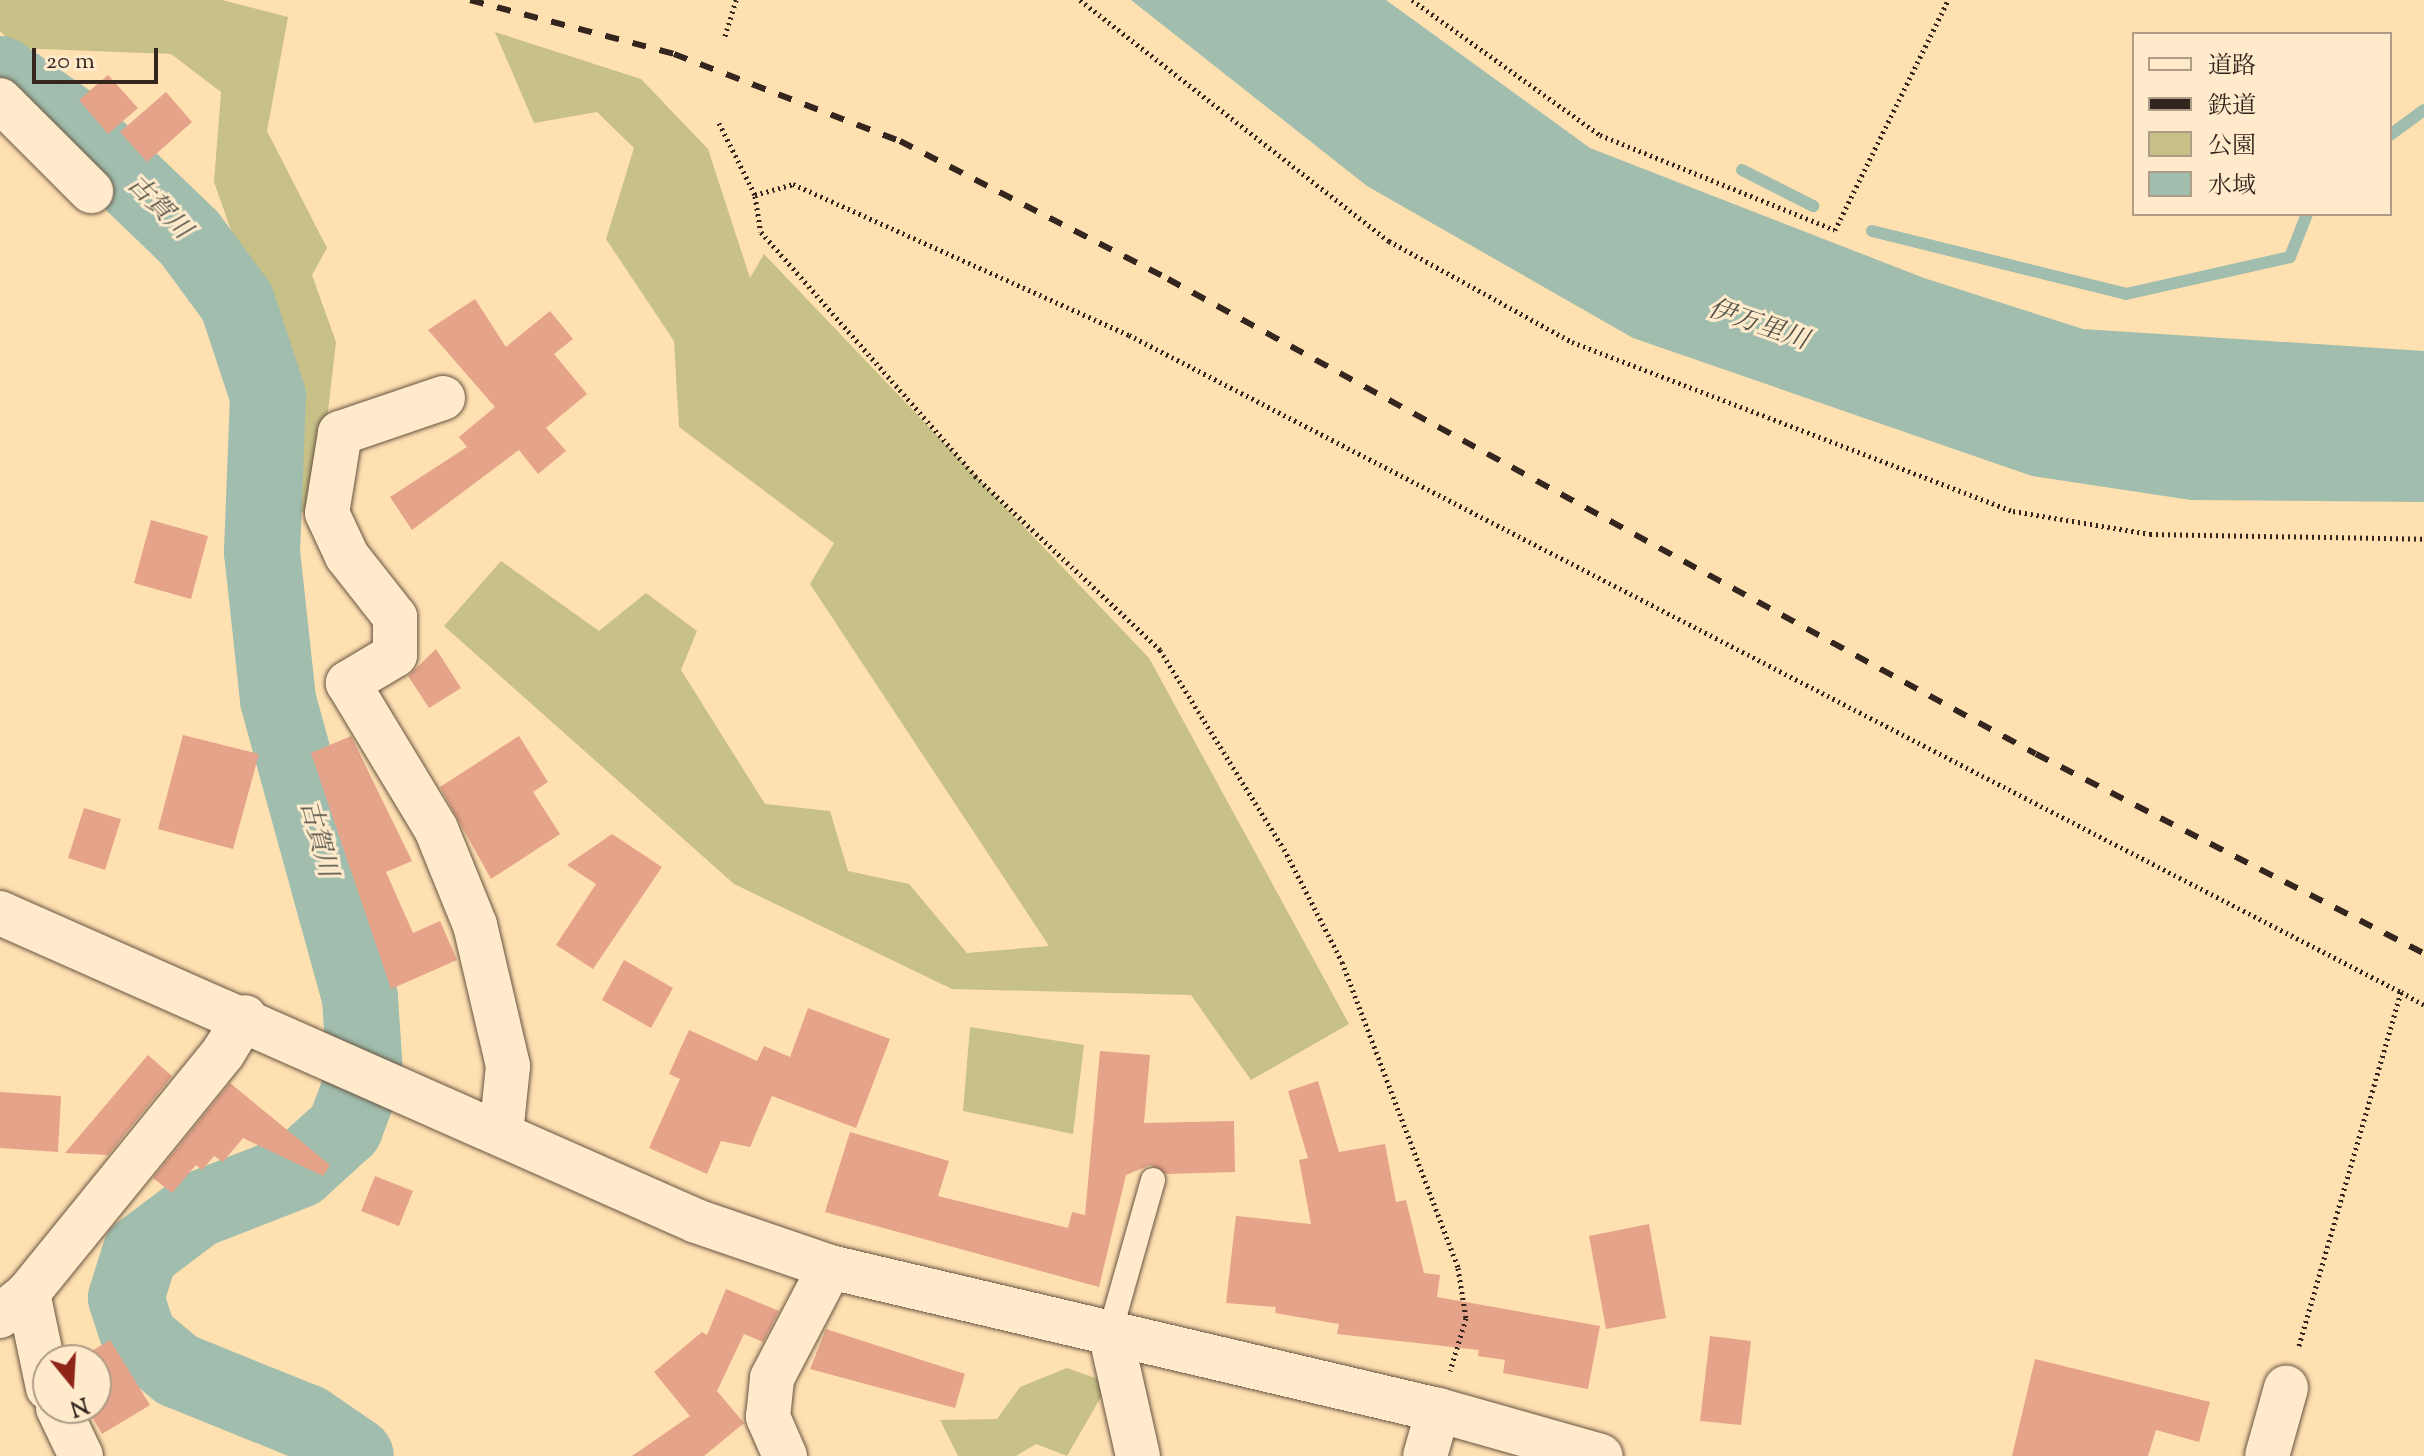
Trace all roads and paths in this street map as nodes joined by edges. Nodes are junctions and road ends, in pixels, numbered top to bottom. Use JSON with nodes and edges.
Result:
{"nodes":[{"id":1,"x":736,"y":0,"type":"edge"},
{"id":2,"x":1080,"y":0,"type":"edge"},
{"id":3,"x":1412,"y":0,"type":"edge"},
{"id":4,"x":1948,"y":0,"type":"edge"},
{"id":5,"x":725,"y":36,"type":"dead end"},
{"id":6,"x":0,"y":100,"type":"edge"},
{"id":7,"x":719,"y":123,"type":"dead end"},
{"id":8,"x":91,"y":191,"type":"dead end"},
{"id":9,"x":755,"y":195,"type":"junction"},
{"id":10,"x":443,"y":398,"type":"dead end"},
{"id":11,"x":2424,"y":539,"type":"edge"},
{"id":12,"x":0,"y":913,"type":"edge"},
{"id":13,"x":2401,"y":992,"type":"junction"},
{"id":14,"x":2424,"y":1005,"type":"edge"},
{"id":15,"x":245,"y":1017,"type":"junction"},
{"id":16,"x":501,"y":1134,"type":"junction"},
{"id":17,"x":1153,"y":1180,"type":"dead end"},
{"id":18,"x":830,"y":1267,"type":"junction"},
{"id":19,"x":14,"y":1305,"type":"edge"},
{"id":20,"x":1110,"y":1332,"type":"junction"},
{"id":21,"x":32,"y":1349,"type":"edge"},
{"id":22,"x":2286,"y":1388,"type":"joint"},
{"id":23,"x":1438,"y":1410,"type":"junction"},
{"id":24,"x":66,"y":1424,"type":"edge"},
{"id":25,"x":81,"y":1456,"type":"edge"},
{"id":26,"x":785,"y":1456,"type":"edge"},
{"id":27,"x":1138,"y":1456,"type":"edge"},
{"id":28,"x":1425,"y":1456,"type":"edge"},
{"id":29,"x":1601,"y":1456,"type":"edge"},
{"id":30,"x":2267,"y":1456,"type":"edge"}],
"edges":[{"from":1,"to":5,"type":"path"},
{"from":2,"to":11,"type":"path"},
{"from":3,"to":4,"type":"path"},
{"from":6,"to":8,"type":"street"},
{"from":7,"to":9,"type":"path"},
{"from":9,"to":13,"type":"path"},
{"from":9,"to":23,"type":"path"},
{"from":10,"to":16,"type":"street"},
{"from":12,"to":15,"type":"street"},
{"from":13,"to":14,"type":"path"},
{"from":13,"to":22,"type":"path"},
{"from":15,"to":16,"type":"street"},
{"from":15,"to":19,"type":"street"},
{"from":16,"to":18,"type":"street"},
{"from":17,"to":20,"type":"lane"},
{"from":18,"to":20,"type":"street"},
{"from":18,"to":26,"type":"street"},
{"from":19,"to":21,"type":"street"},
{"from":20,"to":23,"type":"street"},
{"from":20,"to":27,"type":"street"},
{"from":22,"to":30,"type":"street"},
{"from":23,"to":28,"type":"street"},
{"from":23,"to":29,"type":"street"},
{"from":24,"to":25,"type":"street"}]}
